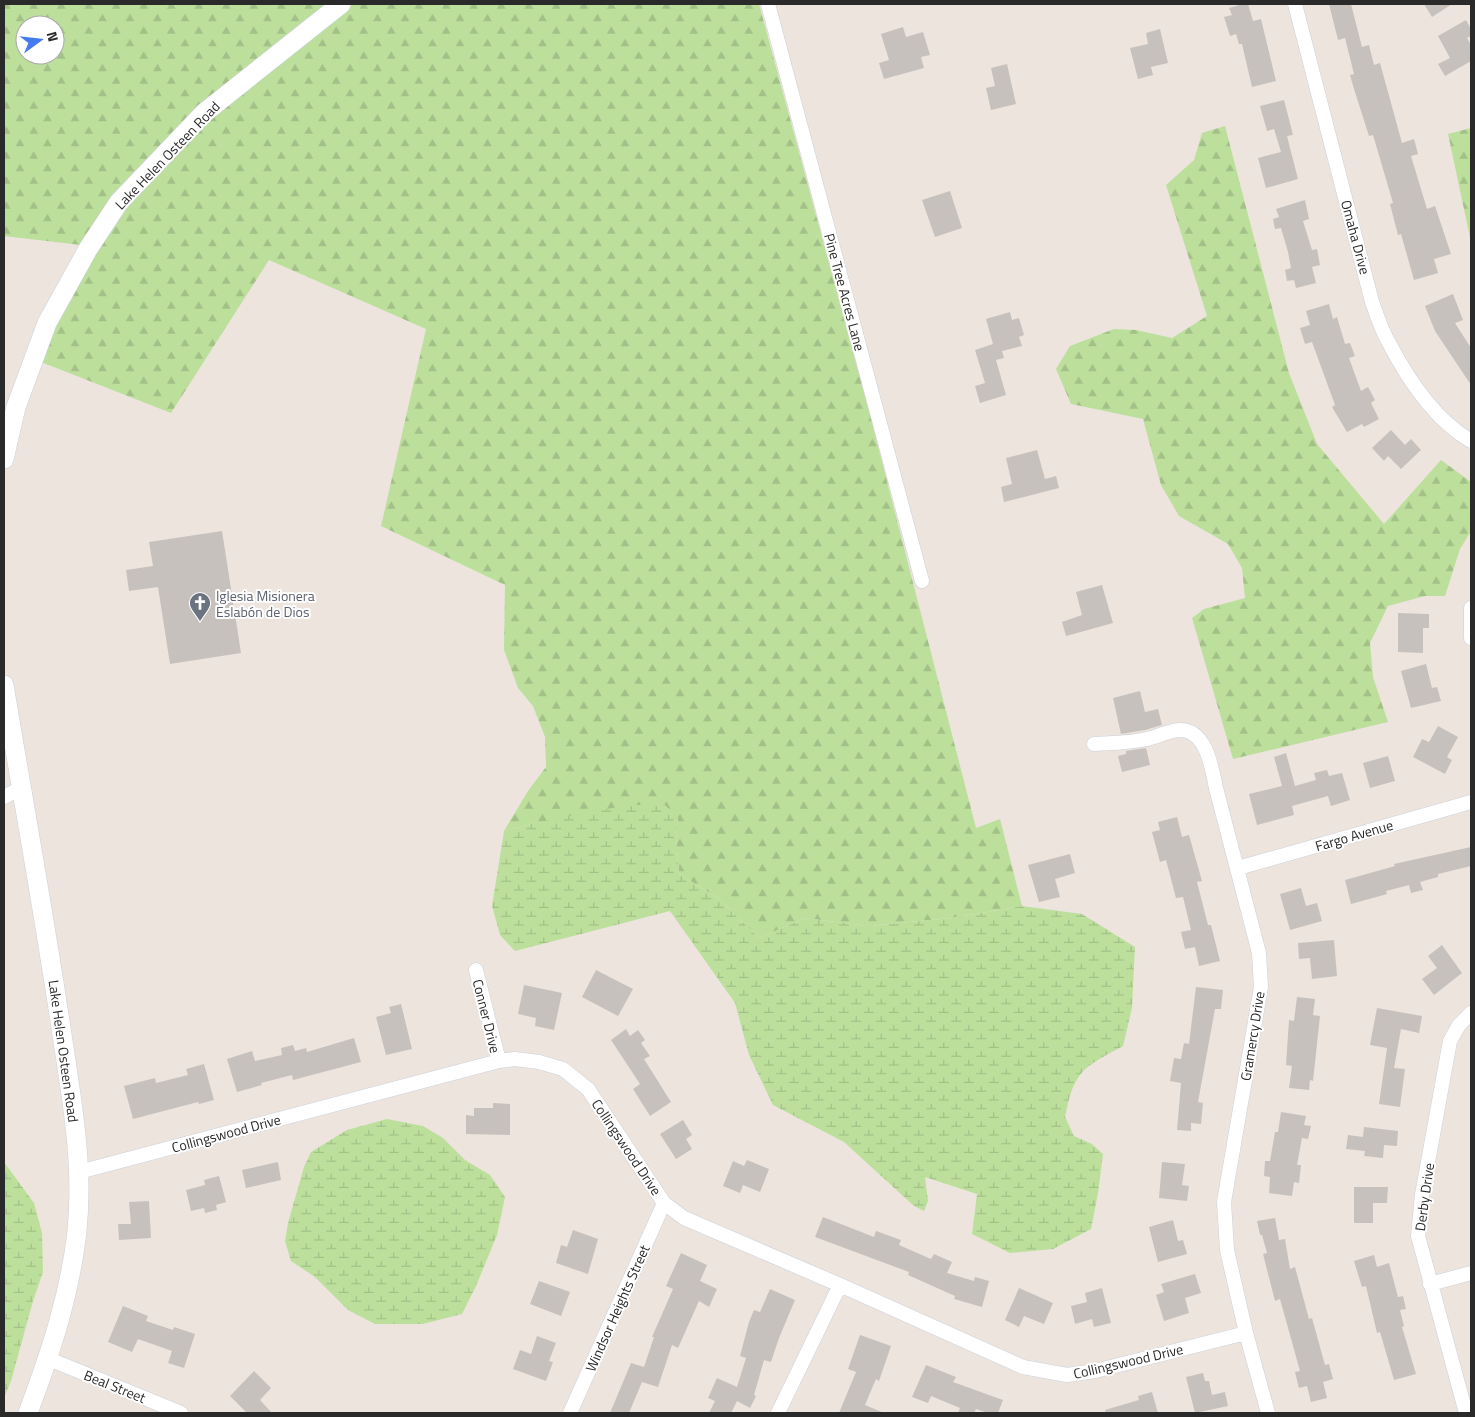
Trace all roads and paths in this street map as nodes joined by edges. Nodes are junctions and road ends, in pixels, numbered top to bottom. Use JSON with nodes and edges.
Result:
{"nodes":[{"id":1,"x":342,"y":4,"type":"edge"},
{"id":2,"x":768,"y":4,"type":"edge"},
{"id":3,"x":1295,"y":4,"type":"edge"},
{"id":4,"x":1471,"y":441,"type":"edge"},
{"id":5,"x":4,"y":459,"type":"edge"},
{"id":6,"x":922,"y":581,"type":"dead end"},
{"id":7,"x":1471,"y":608,"type":"edge"},
{"id":8,"x":1471,"y":638,"type":"edge"},
{"id":9,"x":4,"y":685,"type":"edge"},
{"id":10,"x":1094,"y":744,"type":"dead end"},
{"id":11,"x":21,"y":788,"type":"junction"},
{"id":12,"x":4,"y":797,"type":"edge"},
{"id":13,"x":1471,"y":802,"type":"edge"},
{"id":14,"x":1238,"y":868,"type":"junction"},
{"id":15,"x":476,"y":970,"type":"dead end"},
{"id":16,"x":1471,"y":1013,"type":"edge"},
{"id":17,"x":498,"y":1061,"type":"junction"},
{"id":18,"x":79,"y":1172,"type":"junction"},
{"id":19,"x":664,"y":1203,"type":"junction"},
{"id":20,"x":1471,"y":1273,"type":"edge"},
{"id":21,"x":1430,"y":1284,"type":"junction"},
{"id":22,"x":840,"y":1285,"type":"junction"},
{"id":23,"x":1246,"y":1333,"type":"junction"},
{"id":24,"x":49,"y":1359,"type":"junction"},
{"id":25,"x":28,"y":1413,"type":"edge"},
{"id":26,"x":181,"y":1413,"type":"edge"},
{"id":27,"x":570,"y":1413,"type":"edge"},
{"id":28,"x":778,"y":1413,"type":"edge"},
{"id":29,"x":1268,"y":1413,"type":"edge"},
{"id":30,"x":1466,"y":1413,"type":"edge"}],
"edges":[{"from":1,"to":5,"type":"street","name":"Lake Helen Osteen Road"},
{"from":2,"to":6,"type":"street","name":"Pine Tree Acres Lane"},
{"from":3,"to":4,"type":"street","name":"Omaha Drive"},
{"from":7,"to":8,"type":"street"},
{"from":9,"to":11,"type":"street","name":"Lake Helen Osteen Road"},
{"from":10,"to":14,"type":"street","name":"Gramercy Drive"},
{"from":11,"to":12,"type":"street"},
{"from":11,"to":18,"type":"street","name":"Lake Helen Osteen Road"},
{"from":13,"to":14,"type":"street","name":"Fargo Avenue"},
{"from":14,"to":23,"type":"street","name":"Gramercy Drive"},
{"from":15,"to":17,"type":"street","name":"Conner Drive"},
{"from":16,"to":21,"type":"street","name":"Derby Drive"},
{"from":17,"to":18,"type":"street","name":"Collingswood Drive"},
{"from":17,"to":19,"type":"street","name":"Collingswood Drive"},
{"from":18,"to":24,"type":"street","name":"Lake Helen Osteen Road"},
{"from":19,"to":22,"type":"street","name":"Collingswood Drive"},
{"from":19,"to":27,"type":"street","name":"Windsor Heights Street"},
{"from":20,"to":21,"type":"street"},
{"from":21,"to":30,"type":"street","name":"Derby Drive"},
{"from":22,"to":23,"type":"street","name":"Collingswood Drive"},
{"from":22,"to":28,"type":"street"},
{"from":23,"to":29,"type":"street","name":"Gramercy Drive"},
{"from":24,"to":25,"type":"street","name":"Lake Helen Osteen Road"},
{"from":24,"to":26,"type":"street","name":"Beal Street"}]}
